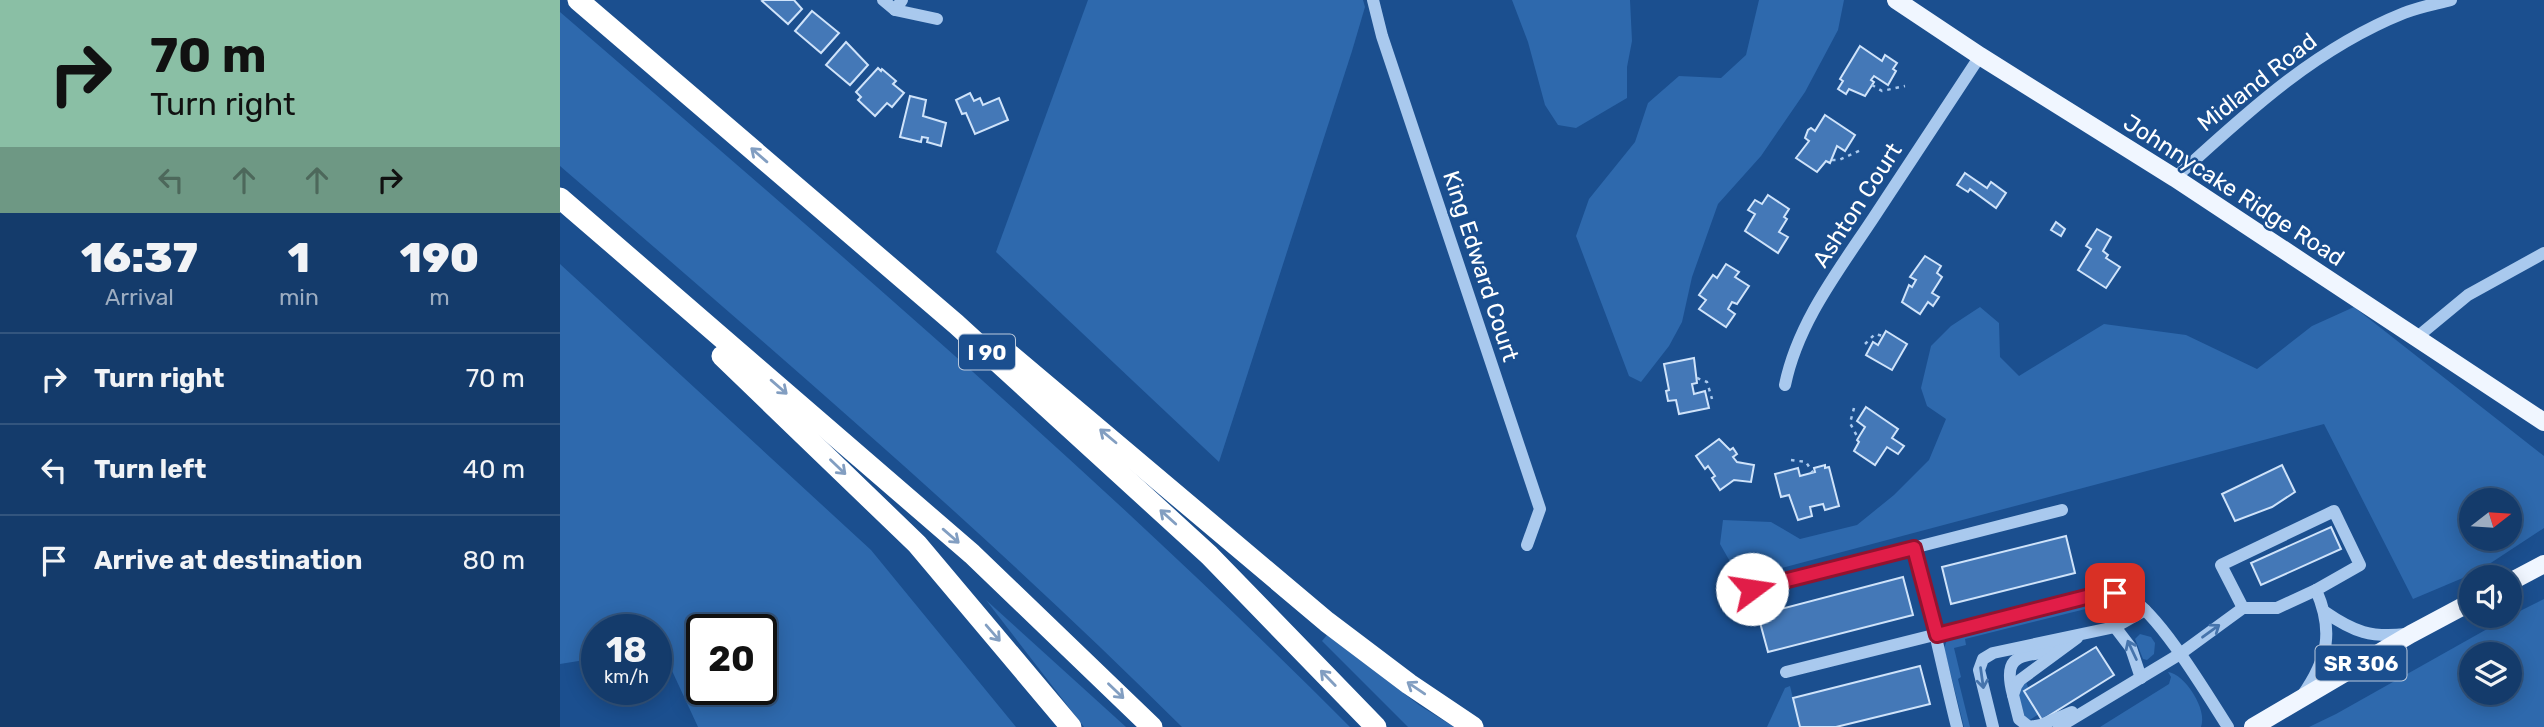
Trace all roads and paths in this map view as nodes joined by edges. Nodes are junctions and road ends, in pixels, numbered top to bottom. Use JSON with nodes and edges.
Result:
{"nodes":[{"id":1,"x":578,"y":0,"type":"edge"},
{"id":2,"x":883,"y":0,"type":"edge"},
{"id":3,"x":1373,"y":0,"type":"edge"},
{"id":4,"x":1896,"y":0,"type":"edge"},
{"id":5,"x":2451,"y":0,"type":"edge"},
{"id":6,"x":899,"y":5,"type":"edge"},
{"id":7,"x":937,"y":19,"type":"dead end"},
{"id":8,"x":1980,"y":56,"type":"junction"},
{"id":9,"x":1872,"y":85,"type":"dead end"},
{"id":10,"x":1905,"y":86,"type":"dead end"},
{"id":11,"x":1861,"y":150,"type":"dead end"},
{"id":12,"x":1832,"y":160,"type":"dead end"},
{"id":13,"x":2175,"y":178,"type":"junction"},
{"id":14,"x":789,"y":181,"type":"junction"},
{"id":15,"x":560,"y":198,"type":"edge"},
{"id":16,"x":2544,"y":253,"type":"edge"},
{"id":17,"x":1883,"y":335,"type":"dead end"},
{"id":18,"x":2416,"y":338,"type":"junction"},
{"id":19,"x":1865,"y":344,"type":"dead end"},
{"id":20,"x":1696,"y":378,"type":"dead end"},
{"id":21,"x":1785,"y":385,"type":"dead end"},
{"id":22,"x":1712,"y":400,"type":"dead end"},
{"id":23,"x":1854,"y":408,"type":"dead end"},
{"id":24,"x":2544,"y":422,"type":"edge"},
{"id":25,"x":1858,"y":438,"type":"dead end"},
{"id":26,"x":1791,"y":460,"type":"dead end"},
{"id":27,"x":1812,"y":473,"type":"dead end"},
{"id":28,"x":2062,"y":510,"type":"dead end"},
{"id":29,"x":1527,"y":545,"type":"dead end"},
{"id":30,"x":1914,"y":548,"type":"junction"},
{"id":31,"x":2544,"y":564,"type":"edge"},
{"id":32,"x":2522,"y":576,"type":"edge"},
{"id":33,"x":1752,"y":589,"type":"dead end"},
{"id":34,"x":2316,"y":590,"type":"junction"},
{"id":35,"x":2243,"y":608,"type":"junction"},
{"id":36,"x":2459,"y":608,"type":"edge"},
{"id":37,"x":2146,"y":610,"type":"junction"},
{"id":38,"x":2325,"y":612,"type":"junction"},
{"id":39,"x":2115,"y":627,"type":"junction"},
{"id":40,"x":2083,"y":634,"type":"junction"},
{"id":41,"x":2411,"y":634,"type":"junction"},
{"id":42,"x":1937,"y":635,"type":"junction"},
{"id":43,"x":2062,"y":649,"type":"junction"},
{"id":44,"x":2180,"y":654,"type":"junction"},
{"id":45,"x":1786,"y":672,"type":"dead end"},
{"id":46,"x":2141,"y":678,"type":"junction"},
{"id":47,"x":2013,"y":695,"type":"junction"},
{"id":48,"x":2111,"y":695,"type":"junction"},
{"id":49,"x":2300,"y":699,"type":"junction"},
{"id":50,"x":1953,"y":726,"type":"edge"},
{"id":51,"x":1071,"y":727,"type":"edge"},
{"id":52,"x":1152,"y":727,"type":"edge"},
{"id":53,"x":1376,"y":727,"type":"edge"},
{"id":54,"x":1473,"y":727,"type":"edge"},
{"id":55,"x":1993,"y":727,"type":"edge"},
{"id":56,"x":2059,"y":727,"type":"edge"},
{"id":57,"x":2228,"y":727,"type":"edge"},
{"id":58,"x":2253,"y":727,"type":"edge"}],
"edges":[{"from":14,"to":1,"type":"highway","number":"I 90","one_way":true},
{"from":2,"to":6,"type":"street"},
{"from":3,"to":29,"type":"street","name":"King Edward Court"},
{"from":4,"to":8,"type":"main road","name":"Johnnycake Ridge Road"},
{"from":5,"to":13,"type":"street","name":"Midland Road"},
{"from":6,"to":7,"type":"street"},
{"from":8,"to":13,"type":"main road","name":"Johnnycake Ridge Road"},
{"from":8,"to":21,"type":"street","name":"Ashton Court"},
{"from":9,"to":10,"type":"path"},
{"from":11,"to":12,"type":"path"},
{"from":13,"to":18,"type":"main road","name":"Johnnycake Ridge Road"},
{"from":53,"to":14,"type":"highway","number":"I 90","one_way":true},
{"from":54,"to":14,"type":"highway","one_way":true},
{"from":15,"to":51,"type":"highway","one_way":true},
{"from":15,"to":52,"type":"highway","one_way":true},
{"from":16,"to":18,"type":"street"},
{"from":17,"to":19,"type":"path"},
{"from":18,"to":24,"type":"main road","name":"Johnnycake Ridge Road"},
{"from":20,"to":22,"type":"path"},
{"from":23,"to":25,"type":"path"},
{"from":26,"to":27,"type":"path"},
{"from":28,"to":30,"type":"street"},
{"from":30,"to":33,"type":"street"},
{"from":30,"to":42,"type":"street"},
{"from":31,"to":32,"type":"main road"},
{"from":34,"to":35,"type":"street"},
{"from":34,"to":35,"type":"street"},
{"from":34,"to":38,"type":"street"},
{"from":44,"to":35,"type":"street","one_way":true},
{"from":36,"to":41,"type":"main road","number":"SR 306"},
{"from":37,"to":39,"type":"street"},
{"from":37,"to":42,"type":"street"},
{"from":37,"to":44,"type":"street"},
{"from":38,"to":41,"type":"street"},
{"from":38,"to":49,"type":"street"},
{"from":39,"to":40,"type":"street"},
{"from":46,"to":39,"type":"street","one_way":true},
{"from":40,"to":43,"type":"street"},
{"from":40,"to":55,"type":"street","one_way":true},
{"from":41,"to":49,"type":"main road","number":"SR 306"},
{"from":42,"to":45,"type":"street"},
{"from":42,"to":50,"type":"street"},
{"from":43,"to":47,"type":"street"},
{"from":43,"to":47,"type":"street"},
{"from":44,"to":46,"type":"street"},
{"from":44,"to":57,"type":"street"},
{"from":46,"to":48,"type":"street"},
{"from":47,"to":48,"type":"street"},
{"from":48,"to":56,"type":"street"},
{"from":49,"to":58,"type":"main road","number":"SR 306"}]}
